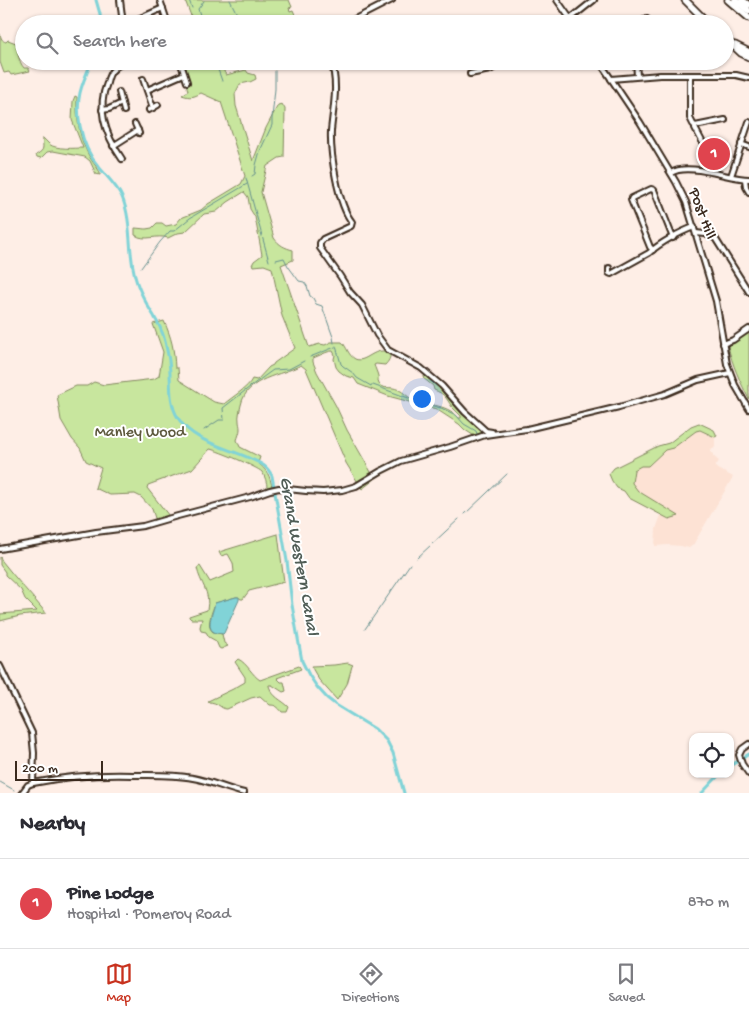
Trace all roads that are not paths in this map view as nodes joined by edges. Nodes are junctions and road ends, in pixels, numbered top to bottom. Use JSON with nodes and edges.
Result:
{"nodes":[{"id":1,"x":120,"y":0,"type":"edge"},
{"id":2,"x":160,"y":0,"type":"edge"},
{"id":3,"x":392,"y":0,"type":"edge"},
{"id":4,"x":557,"y":0,"type":"edge"},
{"id":5,"x":594,"y":0,"type":"edge"},
{"id":6,"x":685,"y":0,"type":"edge"},
{"id":7,"x":728,"y":0,"type":"edge"},
{"id":8,"x":734,"y":0,"type":"edge"},
{"id":9,"x":742,"y":0,"type":"edge"},
{"id":10,"x":749,"y":5,"type":"edge"},
{"id":11,"x":163,"y":8,"type":"junction"},
{"id":12,"x":749,"y":11,"type":"edge"},
{"id":13,"x":122,"y":15,"type":"edge"},
{"id":14,"x":147,"y":15,"type":"edge"},
{"id":15,"x":165,"y":15,"type":"edge"},
{"id":16,"x":363,"y":15,"type":"edge"},
{"id":17,"x":567,"y":15,"type":"edge"},
{"id":18,"x":575,"y":15,"type":"edge"},
{"id":19,"x":700,"y":15,"type":"edge"},
{"id":20,"x":749,"y":18,"type":"edge"},
{"id":21,"x":734,"y":44,"type":"edge"},
{"id":22,"x":734,"y":45,"type":"edge"},
{"id":23,"x":749,"y":52,"type":"edge"},
{"id":24,"x":749,"y":57,"type":"edge"},
{"id":25,"x":113,"y":70,"type":"edge"},
{"id":26,"x":183,"y":70,"type":"edge"},
{"id":27,"x":333,"y":70,"type":"edge"},
{"id":28,"x":490,"y":70,"type":"edge"},
{"id":29,"x":605,"y":70,"type":"edge"},
{"id":30,"x":637,"y":70,"type":"edge"},
{"id":31,"x":184,"y":74,"type":"junction"},
{"id":32,"x":470,"y":74,"type":"dead end"},
{"id":33,"x":690,"y":75,"type":"junction"},
{"id":34,"x":637,"y":76,"type":"junction"},
{"id":35,"x":749,"y":78,"type":"edge"},
{"id":36,"x":143,"y":79,"type":"dead end"},
{"id":37,"x":611,"y":79,"type":"junction"},
{"id":38,"x":187,"y":82,"type":"dead end"},
{"id":39,"x":147,"y":90,"type":"junction"},
{"id":40,"x":119,"y":92,"type":"dead end"},
{"id":41,"x":122,"y":103,"type":"junction"},
{"id":42,"x":153,"y":108,"type":"dead end"},
{"id":43,"x":102,"y":110,"type":"junction"},
{"id":44,"x":124,"y":111,"type":"dead end"},
{"id":45,"x":726,"y":120,"type":"dead end"},
{"id":46,"x":749,"y":122,"type":"edge"},
{"id":47,"x":135,"y":124,"type":"dead end"},
{"id":48,"x":695,"y":126,"type":"junction"},
{"id":49,"x":741,"y":144,"type":"junction"},
{"id":50,"x":704,"y":145,"type":"dead end"},
{"id":51,"x":113,"y":146,"type":"junction"},
{"id":52,"x":749,"y":147,"type":"edge"},
{"id":53,"x":122,"y":159,"type":"dead end"},
{"id":54,"x":671,"y":173,"type":"junction"},
{"id":55,"x":731,"y":176,"type":"junction"},
{"id":56,"x":747,"y":179,"type":"edge"},
{"id":57,"x":749,"y":192,"type":"edge"},
{"id":58,"x":694,"y":227,"type":"junction"},
{"id":59,"x":696,"y":233,"type":"junction"},
{"id":60,"x":673,"y":238,"type":"junction"},
{"id":61,"x":653,"y":250,"type":"junction"},
{"id":62,"x":609,"y":268,"type":"dead end"},
{"id":63,"x":749,"y":292,"type":"edge"},
{"id":64,"x":749,"y":329,"type":"edge"},
{"id":65,"x":723,"y":344,"type":"junction"},
{"id":66,"x":730,"y":373,"type":"junction"},
{"id":67,"x":749,"y":409,"type":"edge"},
{"id":68,"x":485,"y":433,"type":"junction"},
{"id":69,"x":0,"y":549,"type":"edge"},
{"id":70,"x":0,"y":666,"type":"edge"},
{"id":71,"x":749,"y":744,"type":"edge"},
{"id":72,"x":749,"y":774,"type":"edge"},
{"id":73,"x":33,"y":782,"type":"junction"},
{"id":74,"x":22,"y":793,"type":"edge"},
{"id":75,"x":244,"y":793,"type":"edge"}],
"edges":[{"from":1,"to":13,"type":"street"},
{"from":2,"to":11,"type":"street"},
{"from":3,"to":16,"type":"street"},
{"from":4,"to":17,"type":"street"},
{"from":5,"to":18,"type":"street"},
{"from":6,"to":19,"type":"highway"},
{"from":7,"to":20,"type":"highway"},
{"from":8,"to":12,"type":"highway"},
{"from":9,"to":10,"type":"highway"},
{"from":11,"to":14,"type":"street"},
{"from":11,"to":15,"type":"street"},
{"from":21,"to":23,"type":"highway"},
{"from":22,"to":24,"type":"highway"},
{"from":25,"to":43,"type":"street"},
{"from":26,"to":31,"type":"street"},
{"from":27,"to":68,"type":"street"},
{"from":28,"to":32,"type":"street"},
{"from":29,"to":37,"type":"street","name":"Post Hill"},
{"from":30,"to":34,"type":"street"},
{"from":31,"to":38,"type":"street"},
{"from":31,"to":39,"type":"street"},
{"from":33,"to":34,"type":"street"},
{"from":33,"to":35,"type":"street"},
{"from":33,"to":48,"type":"street"},
{"from":34,"to":37,"type":"street"},
{"from":36,"to":39,"type":"street"},
{"from":37,"to":54,"type":"street","name":"Post Hill"},
{"from":39,"to":42,"type":"street"},
{"from":40,"to":41,"type":"street"},
{"from":41,"to":43,"type":"street"},
{"from":41,"to":44,"type":"street"},
{"from":43,"to":51,"type":"street"},
{"from":45,"to":48,"type":"street"},
{"from":46,"to":49,"type":"street"},
{"from":47,"to":51,"type":"street"},
{"from":48,"to":50,"type":"street"},
{"from":49,"to":52,"type":"street"},
{"from":49,"to":55,"type":"street"},
{"from":51,"to":53,"type":"street"},
{"from":54,"to":55,"type":"street"},
{"from":54,"to":58,"type":"street","name":"Post Hill"},
{"from":55,"to":56,"type":"street"},
{"from":56,"to":57,"type":"street"},
{"from":58,"to":59,"type":"street","name":"Post Hill"},
{"from":58,"to":60,"type":"street"},
{"from":59,"to":63,"type":"street"},
{"from":59,"to":65,"type":"street","name":"Post Hill"},
{"from":60,"to":61,"type":"street"},
{"from":60,"to":61,"type":"street"},
{"from":61,"to":62,"type":"street"},
{"from":64,"to":65,"type":"street"},
{"from":65,"to":66,"type":"street","name":"Post Hill"},
{"from":66,"to":67,"type":"street","name":"Post Hill"},
{"from":66,"to":68,"type":"street"},
{"from":68,"to":69,"type":"street"},
{"from":70,"to":73,"type":"street"},
{"from":71,"to":72,"type":"street"},
{"from":73,"to":74,"type":"street"},
{"from":73,"to":75,"type":"street"}]}
